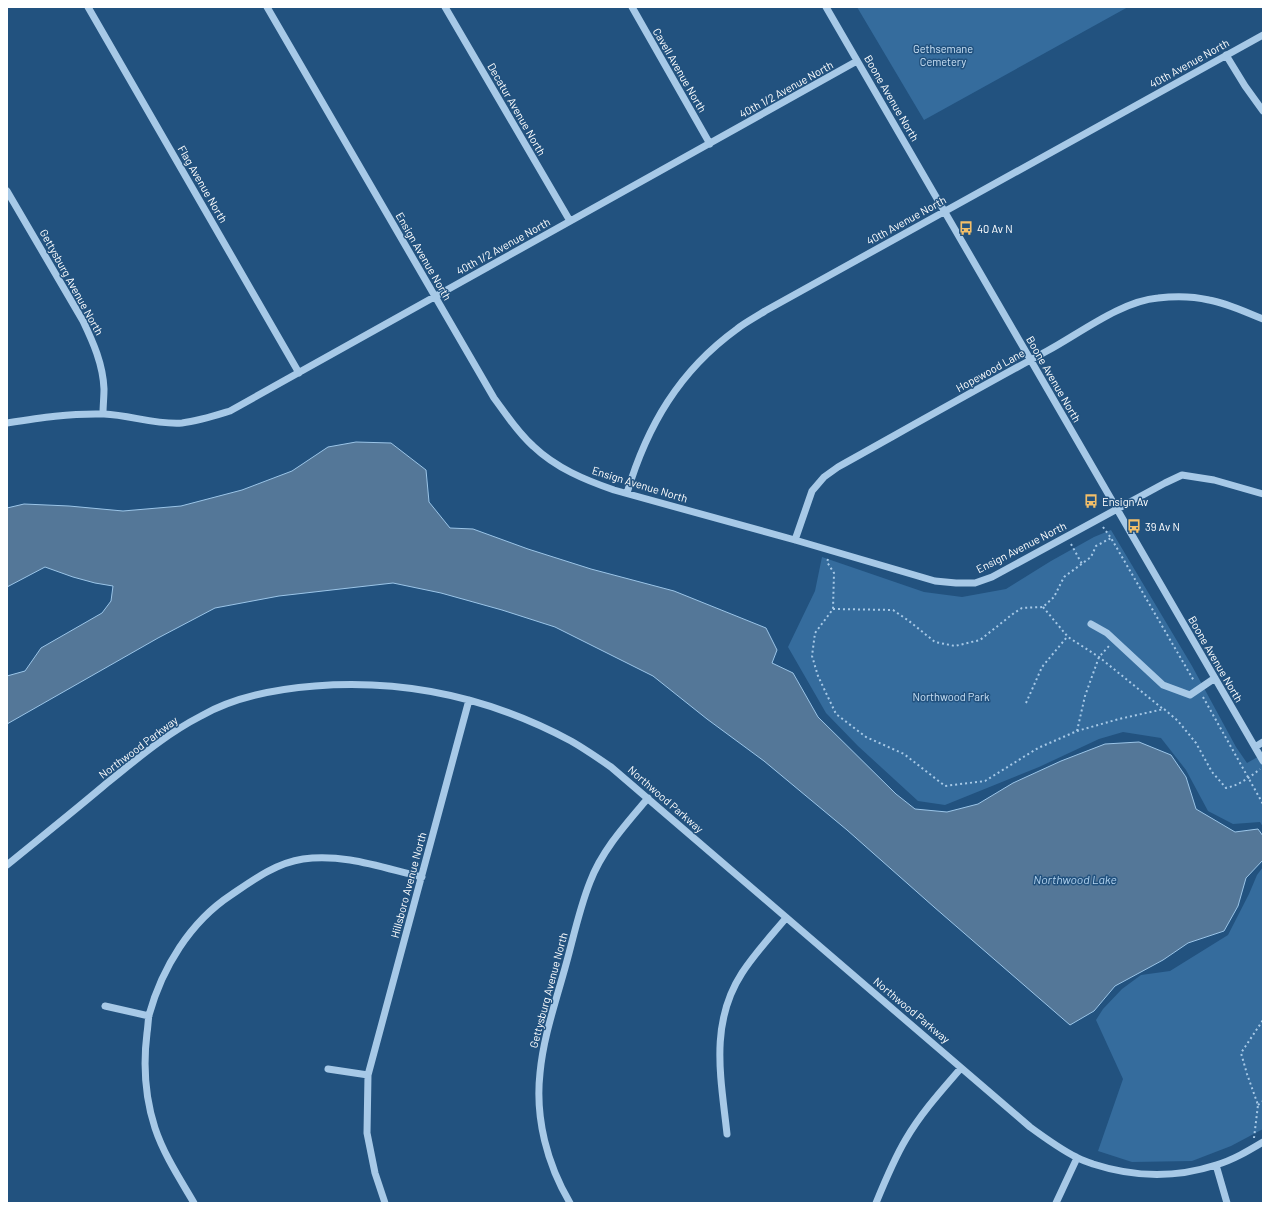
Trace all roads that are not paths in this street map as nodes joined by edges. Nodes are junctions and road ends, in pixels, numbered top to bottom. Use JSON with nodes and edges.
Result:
{"nodes":[{"id":1,"x":88,"y":7,"type":"edge"},
{"id":2,"x":267,"y":7,"type":"edge"},
{"id":3,"x":445,"y":7,"type":"edge"},
{"id":4,"x":632,"y":7,"type":"edge"},
{"id":5,"x":826,"y":7,"type":"edge"},
{"id":6,"x":1263,"y":35,"type":"edge"},
{"id":7,"x":1226,"y":55,"type":"junction"},
{"id":8,"x":858,"y":61,"type":"junction"},
{"id":9,"x":1263,"y":111,"type":"edge"},
{"id":10,"x":710,"y":144,"type":"junction"},
{"id":11,"x":7,"y":191,"type":"edge"},
{"id":12,"x":944,"y":212,"type":"junction"},
{"id":13,"x":570,"y":222,"type":"junction"},
{"id":14,"x":435,"y":296,"type":"junction"},
{"id":15,"x":1263,"y":319,"type":"edge"},
{"id":16,"x":1030,"y":360,"type":"junction"},
{"id":17,"x":299,"y":373,"type":"junction"},
{"id":18,"x":103,"y":414,"type":"junction"},
{"id":19,"x":7,"y":423,"type":"edge"},
{"id":20,"x":627,"y":493,"type":"junction"},
{"id":21,"x":1263,"y":494,"type":"edge"},
{"id":22,"x":1116,"y":509,"type":"junction"},
{"id":23,"x":795,"y":540,"type":"junction"},
{"id":24,"x":1091,"y":624,"type":"dead end"},
{"id":25,"x":1215,"y":678,"type":"junction"},
{"id":26,"x":469,"y":700,"type":"junction"},
{"id":27,"x":1263,"y":742,"type":"edge"},
{"id":28,"x":1255,"y":747,"type":"junction"},
{"id":29,"x":1263,"y":761,"type":"edge"},
{"id":30,"x":648,"y":798,"type":"junction"},
{"id":31,"x":7,"y":865,"type":"edge"},
{"id":32,"x":422,"y":877,"type":"junction"},
{"id":33,"x":786,"y":918,"type":"junction"},
{"id":34,"x":106,"y":1006,"type":"dead end"},
{"id":35,"x":149,"y":1016,"type":"junction"},
{"id":36,"x":962,"y":1068,"type":"junction"},
{"id":37,"x":328,"y":1069,"type":"dead end"},
{"id":38,"x":368,"y":1075,"type":"junction"},
{"id":39,"x":727,"y":1134,"type":"dead end"},
{"id":40,"x":1263,"y":1142,"type":"edge"},
{"id":41,"x":1077,"y":1158,"type":"junction"},
{"id":42,"x":1216,"y":1165,"type":"junction"},
{"id":43,"x":194,"y":1203,"type":"edge"},
{"id":44,"x":385,"y":1203,"type":"edge"},
{"id":45,"x":570,"y":1203,"type":"edge"},
{"id":46,"x":876,"y":1203,"type":"edge"},
{"id":47,"x":1056,"y":1203,"type":"edge"},
{"id":48,"x":1227,"y":1203,"type":"edge"}],
"edges":[{"from":1,"to":17,"type":"street","name":"Flag Avenue North"},
{"from":2,"to":14,"type":"street","name":"Ensign Avenue North"},
{"from":3,"to":13,"type":"street","name":"Decatur Avenue North"},
{"from":4,"to":10,"type":"street","name":"Cavell Avenue North"},
{"from":5,"to":8,"type":"street","name":"Boone Avenue North"},
{"from":6,"to":7,"type":"street","name":"40th Avenue North"},
{"from":7,"to":9,"type":"street"},
{"from":7,"to":12,"type":"street","name":"40th Avenue North"},
{"from":8,"to":10,"type":"street","name":"40th 1/2 Avenue North"},
{"from":8,"to":12,"type":"street","name":"Boone Avenue North"},
{"from":10,"to":13,"type":"street","name":"40th 1/2 Avenue North"},
{"from":11,"to":18,"type":"street","name":"Gettysburg Avenue North"},
{"from":12,"to":16,"type":"street","name":"Boone Avenue North"},
{"from":12,"to":20,"type":"street","name":"40th Avenue North"},
{"from":13,"to":14,"type":"street","name":"40th 1/2 Avenue North"},
{"from":14,"to":17,"type":"street","name":"40th 1/2 Avenue North"},
{"from":14,"to":20,"type":"street","name":"Ensign Avenue North"},
{"from":15,"to":16,"type":"street","name":"Hopewood Lane"},
{"from":16,"to":22,"type":"street","name":"Boone Avenue North"},
{"from":16,"to":23,"type":"street","name":"Hopewood Lane"},
{"from":17,"to":18,"type":"street","name":"40th 1/2 Avenue North"},
{"from":18,"to":19,"type":"street","name":"40th 1/2 Avenue North"},
{"from":20,"to":23,"type":"street","name":"Ensign Avenue North"},
{"from":21,"to":22,"type":"street","name":"Ensign Avenue North"},
{"from":22,"to":23,"type":"street","name":"Ensign Avenue North"},
{"from":22,"to":25,"type":"street","name":"Boone Avenue North"},
{"from":24,"to":25,"type":"street"},
{"from":25,"to":28,"type":"street","name":"Boone Avenue North"},
{"from":26,"to":30,"type":"street","name":"Northwood Parkway"},
{"from":26,"to":31,"type":"street","name":"Northwood Parkway"},
{"from":26,"to":32,"type":"street","name":"Hillsboro Avenue North"},
{"from":27,"to":28,"type":"street"},
{"from":28,"to":29,"type":"street","name":"Boone Avenue North"},
{"from":30,"to":33,"type":"street","name":"Northwood Parkway"},
{"from":30,"to":45,"type":"street","name":"Gettysburg Avenue North"},
{"from":32,"to":35,"type":"street"},
{"from":32,"to":38,"type":"street","name":"Hillsboro Avenue North"},
{"from":33,"to":36,"type":"street","name":"Northwood Parkway"},
{"from":33,"to":39,"type":"street"},
{"from":34,"to":35,"type":"street"},
{"from":35,"to":43,"type":"street"},
{"from":36,"to":41,"type":"street","name":"Northwood Parkway"},
{"from":36,"to":46,"type":"street"},
{"from":37,"to":38,"type":"street"},
{"from":38,"to":44,"type":"street","name":"Hillsboro Avenue North"},
{"from":40,"to":42,"type":"street","name":"Northwood Parkway"},
{"from":41,"to":42,"type":"street","name":"Northwood Parkway"},
{"from":41,"to":47,"type":"street"},
{"from":42,"to":48,"type":"street"}]}
